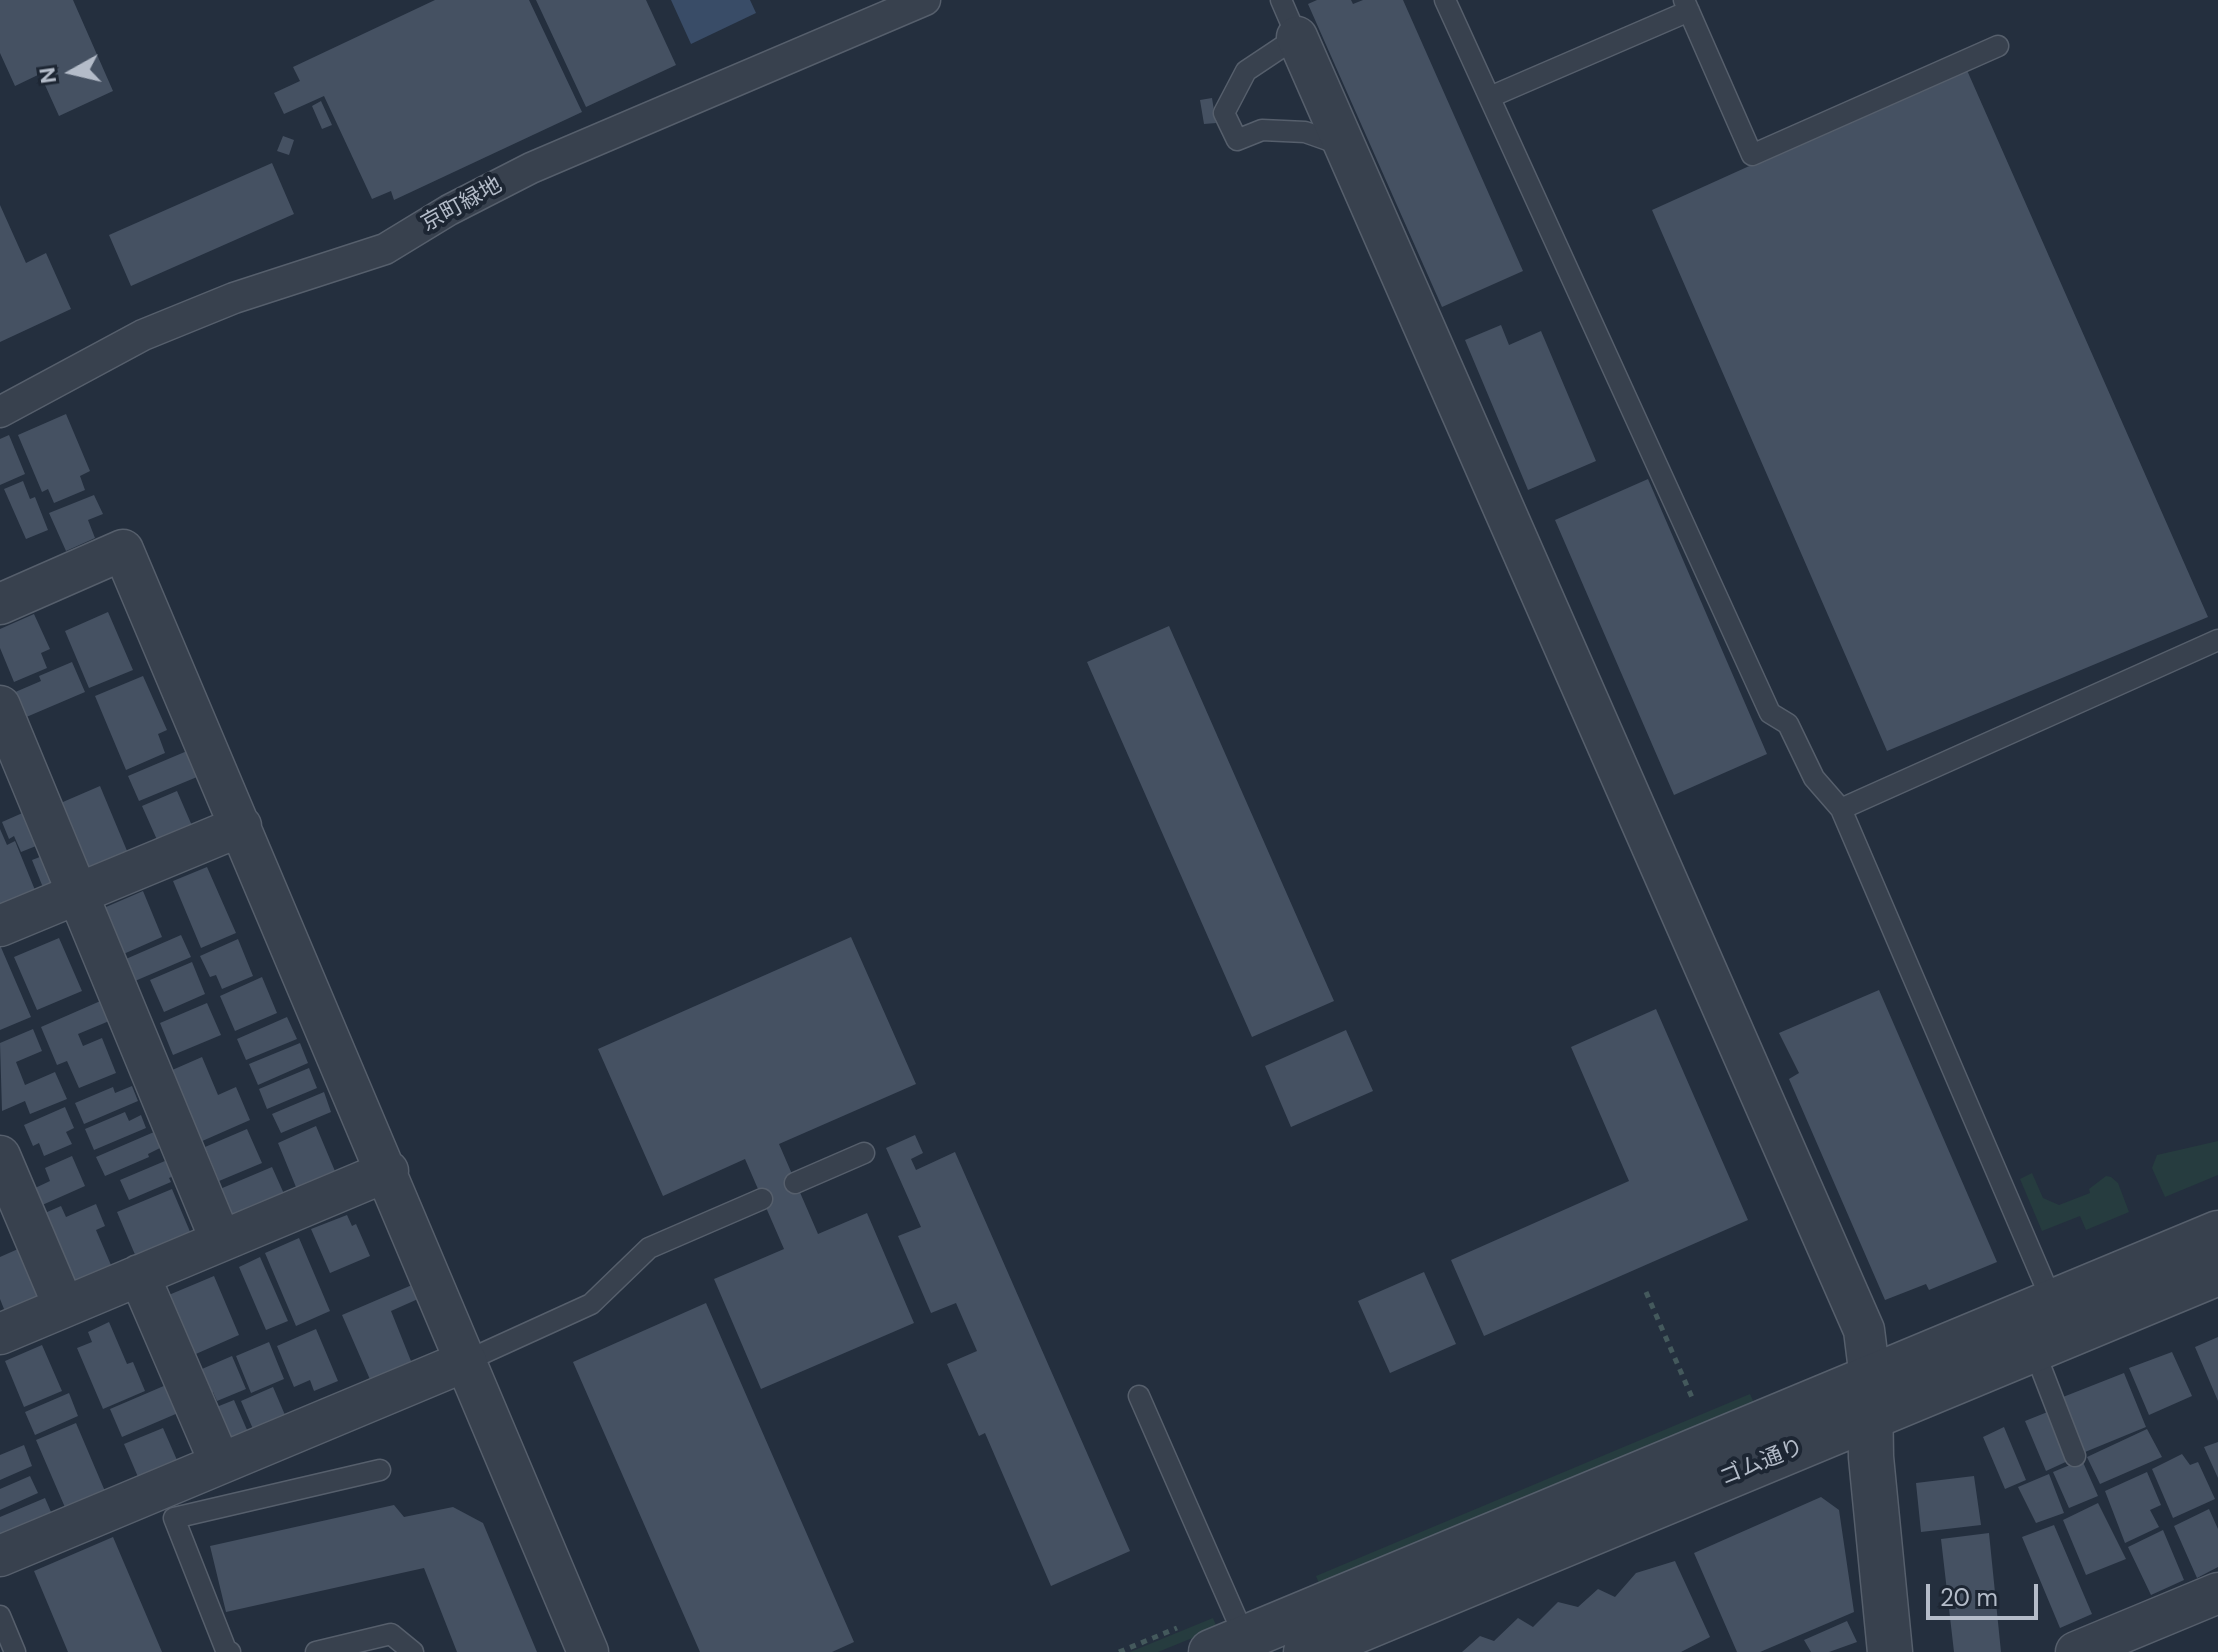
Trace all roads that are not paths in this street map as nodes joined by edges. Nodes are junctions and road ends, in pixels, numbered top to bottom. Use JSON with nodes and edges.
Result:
{"nodes":[{"id":1,"x":925,"y":0,"type":"edge"},
{"id":2,"x":1281,"y":0,"type":"edge"},
{"id":3,"x":1445,"y":0,"type":"edge"},
{"id":4,"x":1687,"y":6,"type":"edge"},
{"id":5,"x":1297,"y":37,"type":"junction"},
{"id":6,"x":1998,"y":46,"type":"dead end"},
{"id":7,"x":1490,"y":97,"type":"junction"},
{"id":8,"x":1344,"y":145,"type":"junction"},
{"id":9,"x":0,"y":412,"type":"edge"},
{"id":10,"x":0,"y":604,"type":"edge"},
{"id":11,"x":2218,"y":640,"type":"edge"},
{"id":12,"x":0,"y":706,"type":"edge"},
{"id":13,"x":1841,"y":809,"type":"junction"},
{"id":14,"x":241,"y":826,"type":"junction"},
{"id":15,"x":78,"y":894,"type":"junction"},
{"id":16,"x":0,"y":926,"type":"edge"},
{"id":17,"x":864,"y":1153,"type":"dead end"},
{"id":18,"x":0,"y":1156,"type":"edge"},
{"id":19,"x":388,"y":1171,"type":"junction"},
{"id":20,"x":795,"y":1183,"type":"dead end"},
{"id":21,"x":762,"y":1199,"type":"dead end"},
{"id":22,"x":2218,"y":1233,"type":"edge"},
{"id":23,"x":221,"y":1241,"type":"junction"},
{"id":24,"x":2218,"y":1273,"type":"edge"},
{"id":25,"x":139,"y":1275,"type":"junction"},
{"id":26,"x":2052,"y":1301,"type":"junction"},
{"id":27,"x":64,"y":1307,"type":"junction"},
{"id":28,"x":0,"y":1334,"type":"edge"},
{"id":29,"x":2034,"y":1350,"type":"junction"},
{"id":30,"x":466,"y":1361,"type":"junction"},
{"id":31,"x":1139,"y":1396,"type":"dead end"},
{"id":32,"x":1870,"y":1398,"type":"junction"},
{"id":33,"x":2075,"y":1456,"type":"dead end"},
{"id":34,"x":220,"y":1463,"type":"junction"},
{"id":35,"x":380,"y":1470,"type":"dead end"},
{"id":36,"x":0,"y":1556,"type":"edge"},
{"id":37,"x":2218,"y":1593,"type":"edge"},
{"id":38,"x":0,"y":1616,"type":"edge"},
{"id":39,"x":1228,"y":1645,"type":"edge"},
{"id":40,"x":15,"y":1652,"type":"edge"},
{"id":41,"x":230,"y":1652,"type":"edge"},
{"id":42,"x":316,"y":1652,"type":"edge"},
{"id":43,"x":413,"y":1652,"type":"edge"},
{"id":44,"x":588,"y":1652,"type":"edge"},
{"id":45,"x":1306,"y":1652,"type":"edge"},
{"id":46,"x":1890,"y":1652,"type":"edge"},
{"id":47,"x":2076,"y":1652,"type":"edge"}],
"edges":[{"from":1,"to":9,"type":"street","name":"京町緑地"},
{"from":2,"to":5,"type":"lane"},
{"from":3,"to":7,"type":"lane"},
{"from":4,"to":6,"type":"lane"},
{"from":4,"to":7,"type":"lane"},
{"from":5,"to":8,"type":"street"},
{"from":5,"to":8,"type":"lane"},
{"from":7,"to":13,"type":"lane"},
{"from":8,"to":32,"type":"street"},
{"from":10,"to":14,"type":"street"},
{"from":11,"to":13,"type":"lane"},
{"from":12,"to":15,"type":"street"},
{"from":13,"to":26,"type":"lane"},
{"from":14,"to":15,"type":"street"},
{"from":14,"to":19,"type":"street"},
{"from":15,"to":16,"type":"street"},
{"from":15,"to":23,"type":"street"},
{"from":17,"to":20,"type":"lane"},
{"from":18,"to":27,"type":"street"},
{"from":19,"to":23,"type":"street"},
{"from":19,"to":30,"type":"street"},
{"from":21,"to":30,"type":"lane"},
{"from":22,"to":26,"type":"street"},
{"from":23,"to":25,"type":"street"},
{"from":24,"to":29,"type":"street","name":"ゴム通り"},
{"from":25,"to":27,"type":"street"},
{"from":25,"to":34,"type":"street"},
{"from":26,"to":32,"type":"street"},
{"from":27,"to":28,"type":"street"},
{"from":29,"to":32,"type":"street","name":"ゴム通り"},
{"from":29,"to":33,"type":"lane"},
{"from":30,"to":34,"type":"street"},
{"from":30,"to":44,"type":"street"},
{"from":31,"to":39,"type":"lane"},
{"from":32,"to":39,"type":"street","name":"ゴム通り"},
{"from":32,"to":45,"type":"street","name":"ゴム通り"},
{"from":32,"to":46,"type":"street"},
{"from":34,"to":36,"type":"street"},
{"from":35,"to":41,"type":"lane"},
{"from":37,"to":47,"type":"street"},
{"from":38,"to":40,"type":"lane"},
{"from":42,"to":43,"type":"lane"}]}
